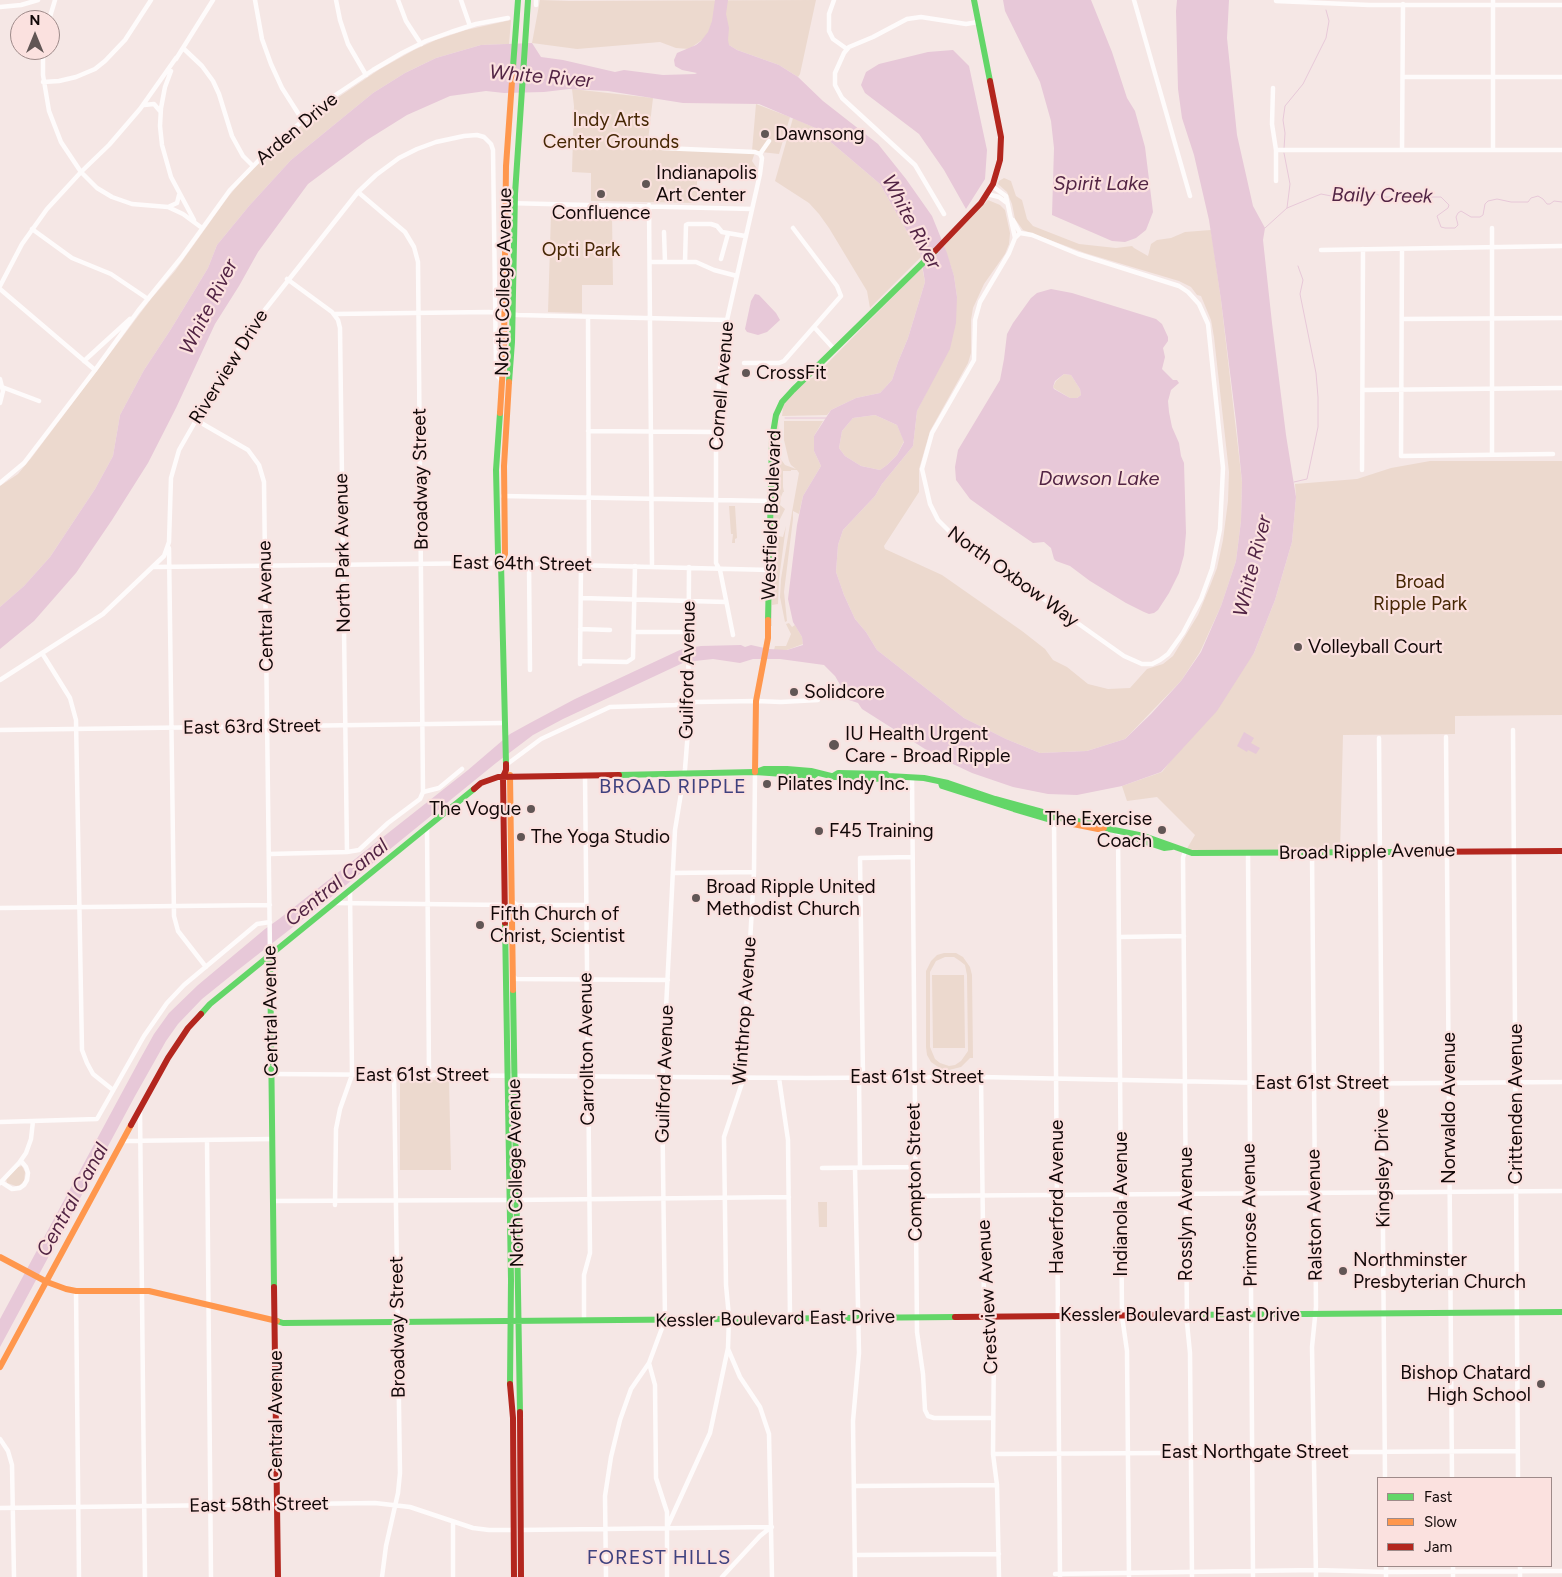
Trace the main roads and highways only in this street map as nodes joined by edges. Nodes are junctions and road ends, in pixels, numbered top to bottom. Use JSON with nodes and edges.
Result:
{"nodes":[{"id":1,"x":518,"y":0,"type":"edge"},
{"id":2,"x":528,"y":0,"type":"edge"},
{"id":3,"x":974,"y":0,"type":"edge"},
{"id":4,"x":501,"y":563,"type":"junction"},
{"id":5,"x":756,"y":700,"type":"joint"},
{"id":6,"x":506,"y":765,"type":"junction"},
{"id":7,"x":755,"y":772,"type":"junction"},
{"id":8,"x":503,"y":777,"type":"junction"},
{"id":9,"x":511,"y":777,"type":"junction"},
{"id":10,"x":1562,"y":851,"type":"edge"},
{"id":11,"x":512,"y":905,"type":"junction"},
{"id":12,"x":270,"y":954,"type":"junction"},
{"id":13,"x":513,"y":1200,"type":"junction"},
{"id":14,"x":0,"y":1257,"type":"edge"},
{"id":15,"x":47,"y":1282,"type":"junction"},
{"id":16,"x":1562,"y":1312,"type":"edge"},
{"id":17,"x":510,"y":1321,"type":"junction"},
{"id":18,"x":519,"y":1321,"type":"junction"},
{"id":19,"x":275,"y":1322,"type":"junction"},
{"id":20,"x":0,"y":1367,"type":"edge"},
{"id":21,"x":517,"y":1530,"type":"junction"},
{"id":22,"x":278,"y":1577,"type":"edge"},
{"id":23,"x":514,"y":1577,"type":"edge"},
{"id":24,"x":521,"y":1577,"type":"edge"}],
"edges":[{"from":1,"to":4,"type":"main road","name":"North College Avenue"},
{"from":2,"to":4,"type":"main road","name":"North College Avenue"},
{"from":3,"to":5,"type":"main road","name":"Westfield Boulevard"},
{"from":4,"to":6,"type":"main road","name":"North College Avenue"},
{"from":5,"to":7,"type":"main road","name":"Winthrop Avenue"},
{"from":6,"to":8,"type":"main road","name":"North College Avenue"},
{"from":6,"to":9,"type":"main road"},
{"from":7,"to":9,"type":"main road","name":"Broad Ripple Avenue"},
{"from":7,"to":10,"type":"main road","name":"Broad Ripple Avenue"},
{"from":8,"to":9,"type":"main road","name":"Broad Ripple Avenue"},
{"from":8,"to":11,"type":"main road","name":"North College Avenue"},
{"from":8,"to":12,"type":"main road","name":"Broad Ripple Avenue"},
{"from":9,"to":11,"type":"main road","name":"North College Avenue"},
{"from":11,"to":13,"type":"main road","name":"North College Avenue"},
{"from":11,"to":13,"type":"main road","name":"North College Avenue"},
{"from":12,"to":15,"type":"main road","name":"Broad Ripple Avenue"},
{"from":12,"to":19,"type":"main road","name":"Central Avenue"},
{"from":13,"to":17,"type":"main road","name":"North College Avenue"},
{"from":13,"to":18,"type":"main road","name":"North College Avenue"},
{"from":14,"to":15,"type":"main road","name":"Kessler Boulevard East Drive"},
{"from":15,"to":19,"type":"main road","name":"Kessler Boulevard East Drive"},
{"from":15,"to":20,"type":"main road","name":"Broad Ripple Avenue"},
{"from":16,"to":18,"type":"main road","name":"Kessler Boulevard East Drive"},
{"from":17,"to":18,"type":"main road","name":"Kessler Boulevard East Drive"},
{"from":17,"to":19,"type":"main road","name":"Kessler Boulevard East Drive"},
{"from":17,"to":21,"type":"main road","name":"North College Avenue"},
{"from":18,"to":21,"type":"main road","name":"North College Avenue"},
{"from":19,"to":22,"type":"main road","name":"Central Avenue"},
{"from":21,"to":23,"type":"main road","name":"North College Avenue"},
{"from":21,"to":24,"type":"main road","name":"North College Avenue"}]}
